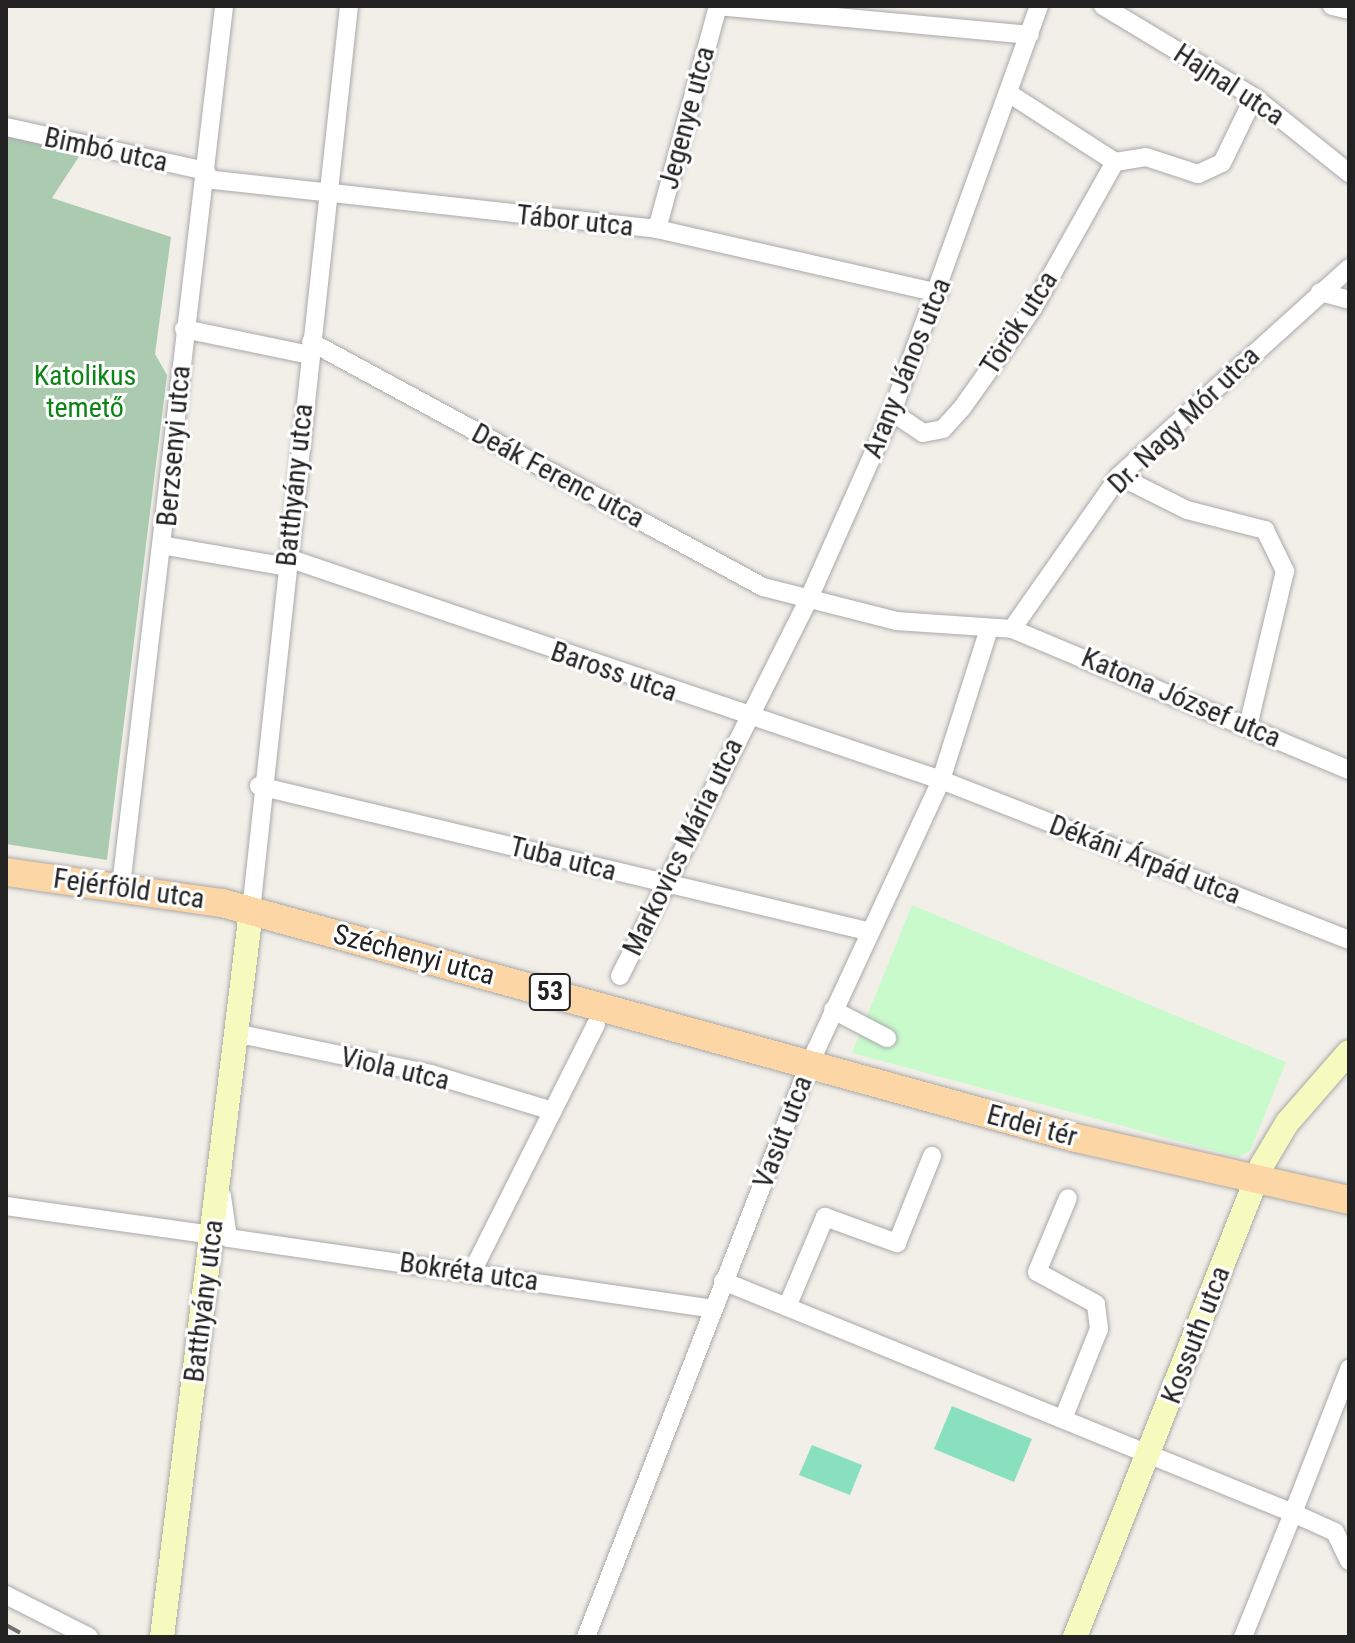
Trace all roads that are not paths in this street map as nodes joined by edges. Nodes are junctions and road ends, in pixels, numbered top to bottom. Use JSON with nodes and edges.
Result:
{"nodes":[{"id":1,"x":224,"y":6,"type":"edge"},
{"id":2,"x":349,"y":6,"type":"edge"},
{"id":3,"x":718,"y":6,"type":"edge"},
{"id":4,"x":1039,"y":6,"type":"edge"},
{"id":5,"x":1103,"y":6,"type":"edge"},
{"id":6,"x":1332,"y":6,"type":"edge"},
{"id":7,"x":1349,"y":10,"type":"edge"},
{"id":8,"x":1030,"y":35,"type":"junction"},
{"id":9,"x":1010,"y":94,"type":"junction"},
{"id":10,"x":1254,"y":97,"type":"junction"},
{"id":11,"x":6,"y":127,"type":"edge"},
{"id":12,"x":1115,"y":162,"type":"junction"},
{"id":13,"x":1349,"y":173,"type":"edge"},
{"id":14,"x":205,"y":175,"type":"junction"},
{"id":15,"x":328,"y":197,"type":"junction"},
{"id":16,"x":657,"y":229,"type":"junction"},
{"id":17,"x":1349,"y":268,"type":"edge"},
{"id":18,"x":1320,"y":292,"type":"junction"},
{"id":19,"x":939,"y":293,"type":"junction"},
{"id":20,"x":1349,"y":300,"type":"edge"},
{"id":21,"x":184,"y":329,"type":"junction"},
{"id":22,"x":310,"y":349,"type":"junction"},
{"id":23,"x":892,"y":412,"type":"junction"},
{"id":24,"x":1119,"y":476,"type":"junction"},
{"id":25,"x":166,"y":546,"type":"junction"},
{"id":26,"x":287,"y":563,"type":"junction"},
{"id":27,"x":809,"y":598,"type":"junction"},
{"id":28,"x":1012,"y":629,"type":"junction"},
{"id":29,"x":988,"y":632,"type":"junction"},
{"id":30,"x":745,"y":717,"type":"junction"},
{"id":31,"x":1248,"y":726,"type":"junction"},
{"id":32,"x":1349,"y":770,"type":"edge"},
{"id":33,"x":941,"y":780,"type":"junction"},
{"id":34,"x":259,"y":786,"type":"junction"},
{"id":35,"x":6,"y":872,"type":"edge"},
{"id":36,"x":665,"y":884,"type":"junction"},
{"id":37,"x":121,"y":886,"type":"junction"},
{"id":38,"x":251,"y":911,"type":"junction"},
{"id":39,"x":291,"y":921,"type":"junction"},
{"id":40,"x":867,"y":931,"type":"junction"},
{"id":41,"x":1349,"y":940,"type":"edge"},
{"id":42,"x":244,"y":964,"type":"junction"},
{"id":43,"x":620,"y":976,"type":"dead end"},
{"id":44,"x":833,"y":1010,"type":"junction"},
{"id":45,"x":596,"y":1024,"type":"dead end"},
{"id":46,"x":235,"y":1033,"type":"junction"},
{"id":47,"x":887,"y":1038,"type":"dead end"},
{"id":48,"x":1347,"y":1056,"type":"edge"},
{"id":49,"x":809,"y":1065,"type":"junction"},
{"id":50,"x":553,"y":1111,"type":"junction"},
{"id":51,"x":932,"y":1156,"type":"dead end"},
{"id":52,"x":1257,"y":1179,"type":"junction"},
{"id":53,"x":1068,"y":1198,"type":"dead end"},
{"id":54,"x":1349,"y":1200,"type":"edge"},
{"id":55,"x":6,"y":1206,"type":"edge"},
{"id":56,"x":220,"y":1236,"type":"junction"},
{"id":57,"x":472,"y":1272,"type":"junction"},
{"id":58,"x":723,"y":1281,"type":"junction"},
{"id":59,"x":787,"y":1307,"type":"junction"},
{"id":60,"x":710,"y":1308,"type":"junction"},
{"id":61,"x":1349,"y":1369,"type":"edge"},
{"id":62,"x":1063,"y":1419,"type":"junction"},
{"id":63,"x":1149,"y":1454,"type":"junction"},
{"id":64,"x":1293,"y":1513,"type":"junction"},
{"id":65,"x":1349,"y":1561,"type":"edge"},
{"id":66,"x":6,"y":1595,"type":"edge"},
{"id":67,"x":89,"y":1637,"type":"edge"},
{"id":68,"x":162,"y":1637,"type":"edge"},
{"id":69,"x":586,"y":1637,"type":"edge"},
{"id":70,"x":1075,"y":1637,"type":"edge"},
{"id":71,"x":1243,"y":1637,"type":"edge"}],
"edges":[{"from":1,"to":14,"type":"street","name":"Berzsenyi utca"},
{"from":2,"to":15,"type":"street","name":"Batthyány utca"},
{"from":3,"to":8,"type":"street"},
{"from":3,"to":16,"type":"street","name":"Jegenye utca"},
{"from":4,"to":8,"type":"street","name":"Arany János utca"},
{"from":5,"to":10,"type":"street","name":"Hajnal utca"},
{"from":6,"to":7,"type":"street"},
{"from":8,"to":9,"type":"street","name":"Arany János utca"},
{"from":9,"to":12,"type":"street"},
{"from":9,"to":19,"type":"street","name":"Arany János utca"},
{"from":10,"to":12,"type":"street"},
{"from":10,"to":13,"type":"street","name":"Hajnal utca"},
{"from":11,"to":14,"type":"street","name":"Bimbó utca"},
{"from":12,"to":23,"type":"street","name":"Török utca"},
{"from":14,"to":15,"type":"street","name":"Tábor utca"},
{"from":14,"to":21,"type":"street","name":"Berzsenyi utca"},
{"from":15,"to":16,"type":"street","name":"Tábor utca"},
{"from":15,"to":22,"type":"street","name":"Batthyány utca"},
{"from":16,"to":19,"type":"street","name":"Tábor utca"},
{"from":17,"to":18,"type":"street","name":"Dr. Nagy Mór utca"},
{"from":18,"to":20,"type":"street"},
{"from":18,"to":24,"type":"street","name":"Dr. Nagy Mór utca"},
{"from":19,"to":23,"type":"street","name":"Arany János utca"},
{"from":21,"to":22,"type":"street","name":"Deák Ferenc utca"},
{"from":21,"to":25,"type":"street","name":"Berzsenyi utca"},
{"from":22,"to":26,"type":"street","name":"Batthyány utca"},
{"from":22,"to":27,"type":"street","name":"Deák Ferenc utca"},
{"from":23,"to":27,"type":"street","name":"Arany János utca"},
{"from":24,"to":28,"type":"street","name":"Dr. Nagy Mór utca"},
{"from":24,"to":31,"type":"street"},
{"from":25,"to":26,"type":"street","name":"Baross utca"},
{"from":25,"to":37,"type":"street","name":"Berzsenyi utca"},
{"from":26,"to":30,"type":"street","name":"Baross utca"},
{"from":26,"to":34,"type":"street","name":"Batthyány utca"},
{"from":27,"to":29,"type":"street","name":"Deák Ferenc utca"},
{"from":27,"to":30,"type":"street","name":"Arany János utca"},
{"from":28,"to":29,"type":"street","name":"Deák Ferenc utca"},
{"from":28,"to":31,"type":"street","name":"Katona József utca"},
{"from":29,"to":33,"type":"street","name":"Vasút utca"},
{"from":30,"to":33,"type":"street","name":"Baross utca"},
{"from":30,"to":36,"type":"street","name":"Markovics Mária utca"},
{"from":31,"to":32,"type":"street","name":"Katona József utca"},
{"from":33,"to":40,"type":"street","name":"Vasút utca"},
{"from":33,"to":41,"type":"street","name":"Dékáni Árpád utca"},
{"from":34,"to":36,"type":"street","name":"Tuba utca"},
{"from":34,"to":38,"type":"street","name":"Batthyány utca"},
{"from":35,"to":37,"type":"main road","name":"Fejérföld utca","number":"53"},
{"from":36,"to":40,"type":"street","name":"Tuba utca"},
{"from":36,"to":43,"type":"street","name":"Markovics Mária utca"},
{"from":37,"to":38,"type":"main road","name":"Fejérföld utca","number":"53"},
{"from":38,"to":39,"type":"main road","name":"Széchenyi utca","number":"53"},
{"from":38,"to":42,"type":"main road","name":"Batthyány utca"},
{"from":39,"to":42,"type":"main road"},
{"from":39,"to":49,"type":"main road","name":"Széchenyi utca","number":"53"},
{"from":40,"to":44,"type":"street","name":"Vasút utca"},
{"from":42,"to":46,"type":"main road","name":"Batthyány utca"},
{"from":44,"to":47,"type":"street"},
{"from":44,"to":49,"type":"street","name":"Vasút utca"},
{"from":45,"to":50,"type":"street"},
{"from":46,"to":50,"type":"street","name":"Viola utca"},
{"from":46,"to":56,"type":"main road","name":"Batthyány utca"},
{"from":48,"to":52,"type":"main road","name":"Kossuth utca"},
{"from":49,"to":52,"type":"main road","name":"Erdei tér","number":"53"},
{"from":49,"to":58,"type":"street","name":"Vasút utca"},
{"from":50,"to":57,"type":"street"},
{"from":51,"to":59,"type":"street"},
{"from":52,"to":54,"type":"main road","number":"53"},
{"from":52,"to":63,"type":"main road","name":"Kossuth utca"},
{"from":53,"to":62,"type":"street"},
{"from":55,"to":56,"type":"street","name":"Bokréta utca"},
{"from":56,"to":57,"type":"street","name":"Bokréta utca"},
{"from":56,"to":68,"type":"main road","name":"Batthyány utca"},
{"from":57,"to":60,"type":"street","name":"Bokréta utca"},
{"from":58,"to":59,"type":"street"},
{"from":58,"to":60,"type":"street","name":"Vasút utca"},
{"from":59,"to":62,"type":"street"},
{"from":60,"to":69,"type":"street","name":"Vasút utca"},
{"from":61,"to":64,"type":"street"},
{"from":62,"to":63,"type":"street"},
{"from":63,"to":64,"type":"street"},
{"from":63,"to":70,"type":"main road","name":"Kossuth utca"},
{"from":64,"to":65,"type":"street"},
{"from":64,"to":71,"type":"street"},
{"from":66,"to":67,"type":"street"}]}
